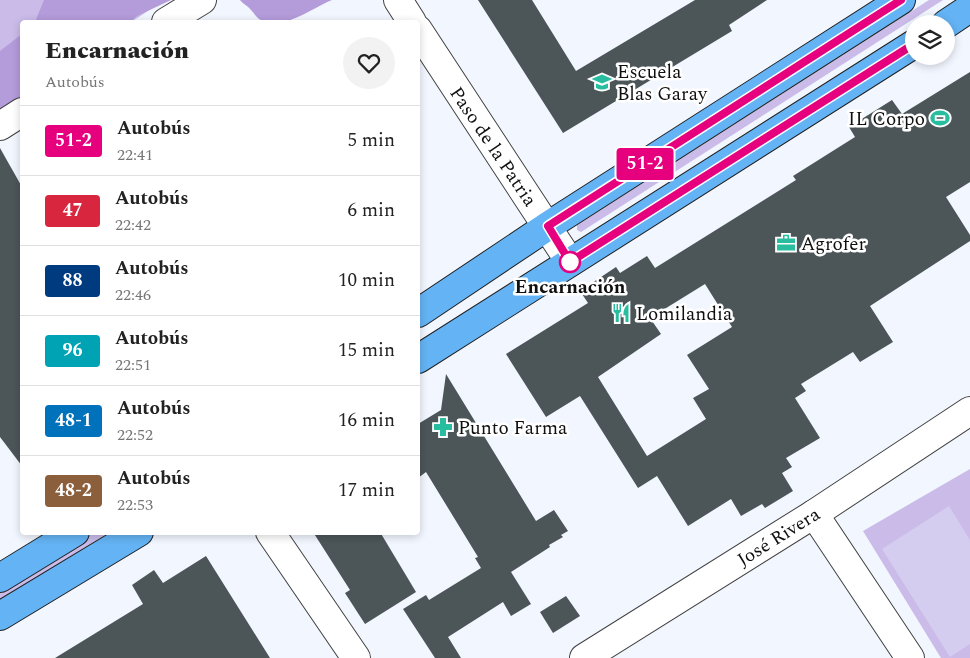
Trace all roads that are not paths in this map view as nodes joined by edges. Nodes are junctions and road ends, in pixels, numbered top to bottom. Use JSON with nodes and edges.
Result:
{"nodes":[{"id":1,"x":202,"y":0,"type":"edge"},
{"id":2,"x":398,"y":0,"type":"edge"},
{"id":3,"x":901,"y":0,"type":"edge"},
{"id":4,"x":970,"y":8,"type":"edge"},
{"id":5,"x":955,"y":18,"type":"edge"},
{"id":6,"x":169,"y":20,"type":"edge"},
{"id":7,"x":411,"y":20,"type":"edge"},
{"id":8,"x":420,"y":33,"type":"edge"},
{"id":9,"x":905,"y":50,"type":"edge"},
{"id":10,"x":20,"y":113,"type":"edge"},
{"id":11,"x":0,"y":126,"type":"edge"},
{"id":12,"x":548,"y":226,"type":"junction"},
{"id":13,"x":570,"y":262,"type":"junction"},
{"id":14,"x":420,"y":312,"type":"edge"},
{"id":15,"x":420,"y":358,"type":"edge"},
{"id":16,"x":970,"y":411,"type":"edge"},
{"id":17,"x":814,"y":514,"type":"junction"},
{"id":18,"x":70,"y":535,"type":"edge"},
{"id":19,"x":134,"y":535,"type":"edge"},
{"id":20,"x":272,"y":535,"type":"edge"},
{"id":21,"x":0,"y":578,"type":"edge"},
{"id":22,"x":0,"y":616,"type":"edge"},
{"id":23,"x":356,"y":658,"type":"edge"},
{"id":24,"x":584,"y":658,"type":"edge"},
{"id":25,"x":910,"y":658,"type":"edge"}],
"edges":[{"from":1,"to":6,"type":"street"},
{"from":2,"to":7,"type":"street"},
{"from":3,"to":12,"type":"highway"},
{"from":4,"to":5,"type":"highway"},
{"from":8,"to":12,"type":"street","name":"Paso de la Patria"},
{"from":9,"to":13,"type":"highway"},
{"from":10,"to":11,"type":"street"},
{"from":12,"to":13,"type":"street","name":"Paso de la Patria"},
{"from":12,"to":14,"type":"highway"},
{"from":13,"to":15,"type":"highway"},
{"from":16,"to":17,"type":"street","name":"José Rivera"},
{"from":17,"to":24,"type":"street","name":"José Rivera"},
{"from":17,"to":25,"type":"street"},
{"from":18,"to":21,"type":"highway"},
{"from":19,"to":22,"type":"highway"},
{"from":20,"to":23,"type":"street"}]}
